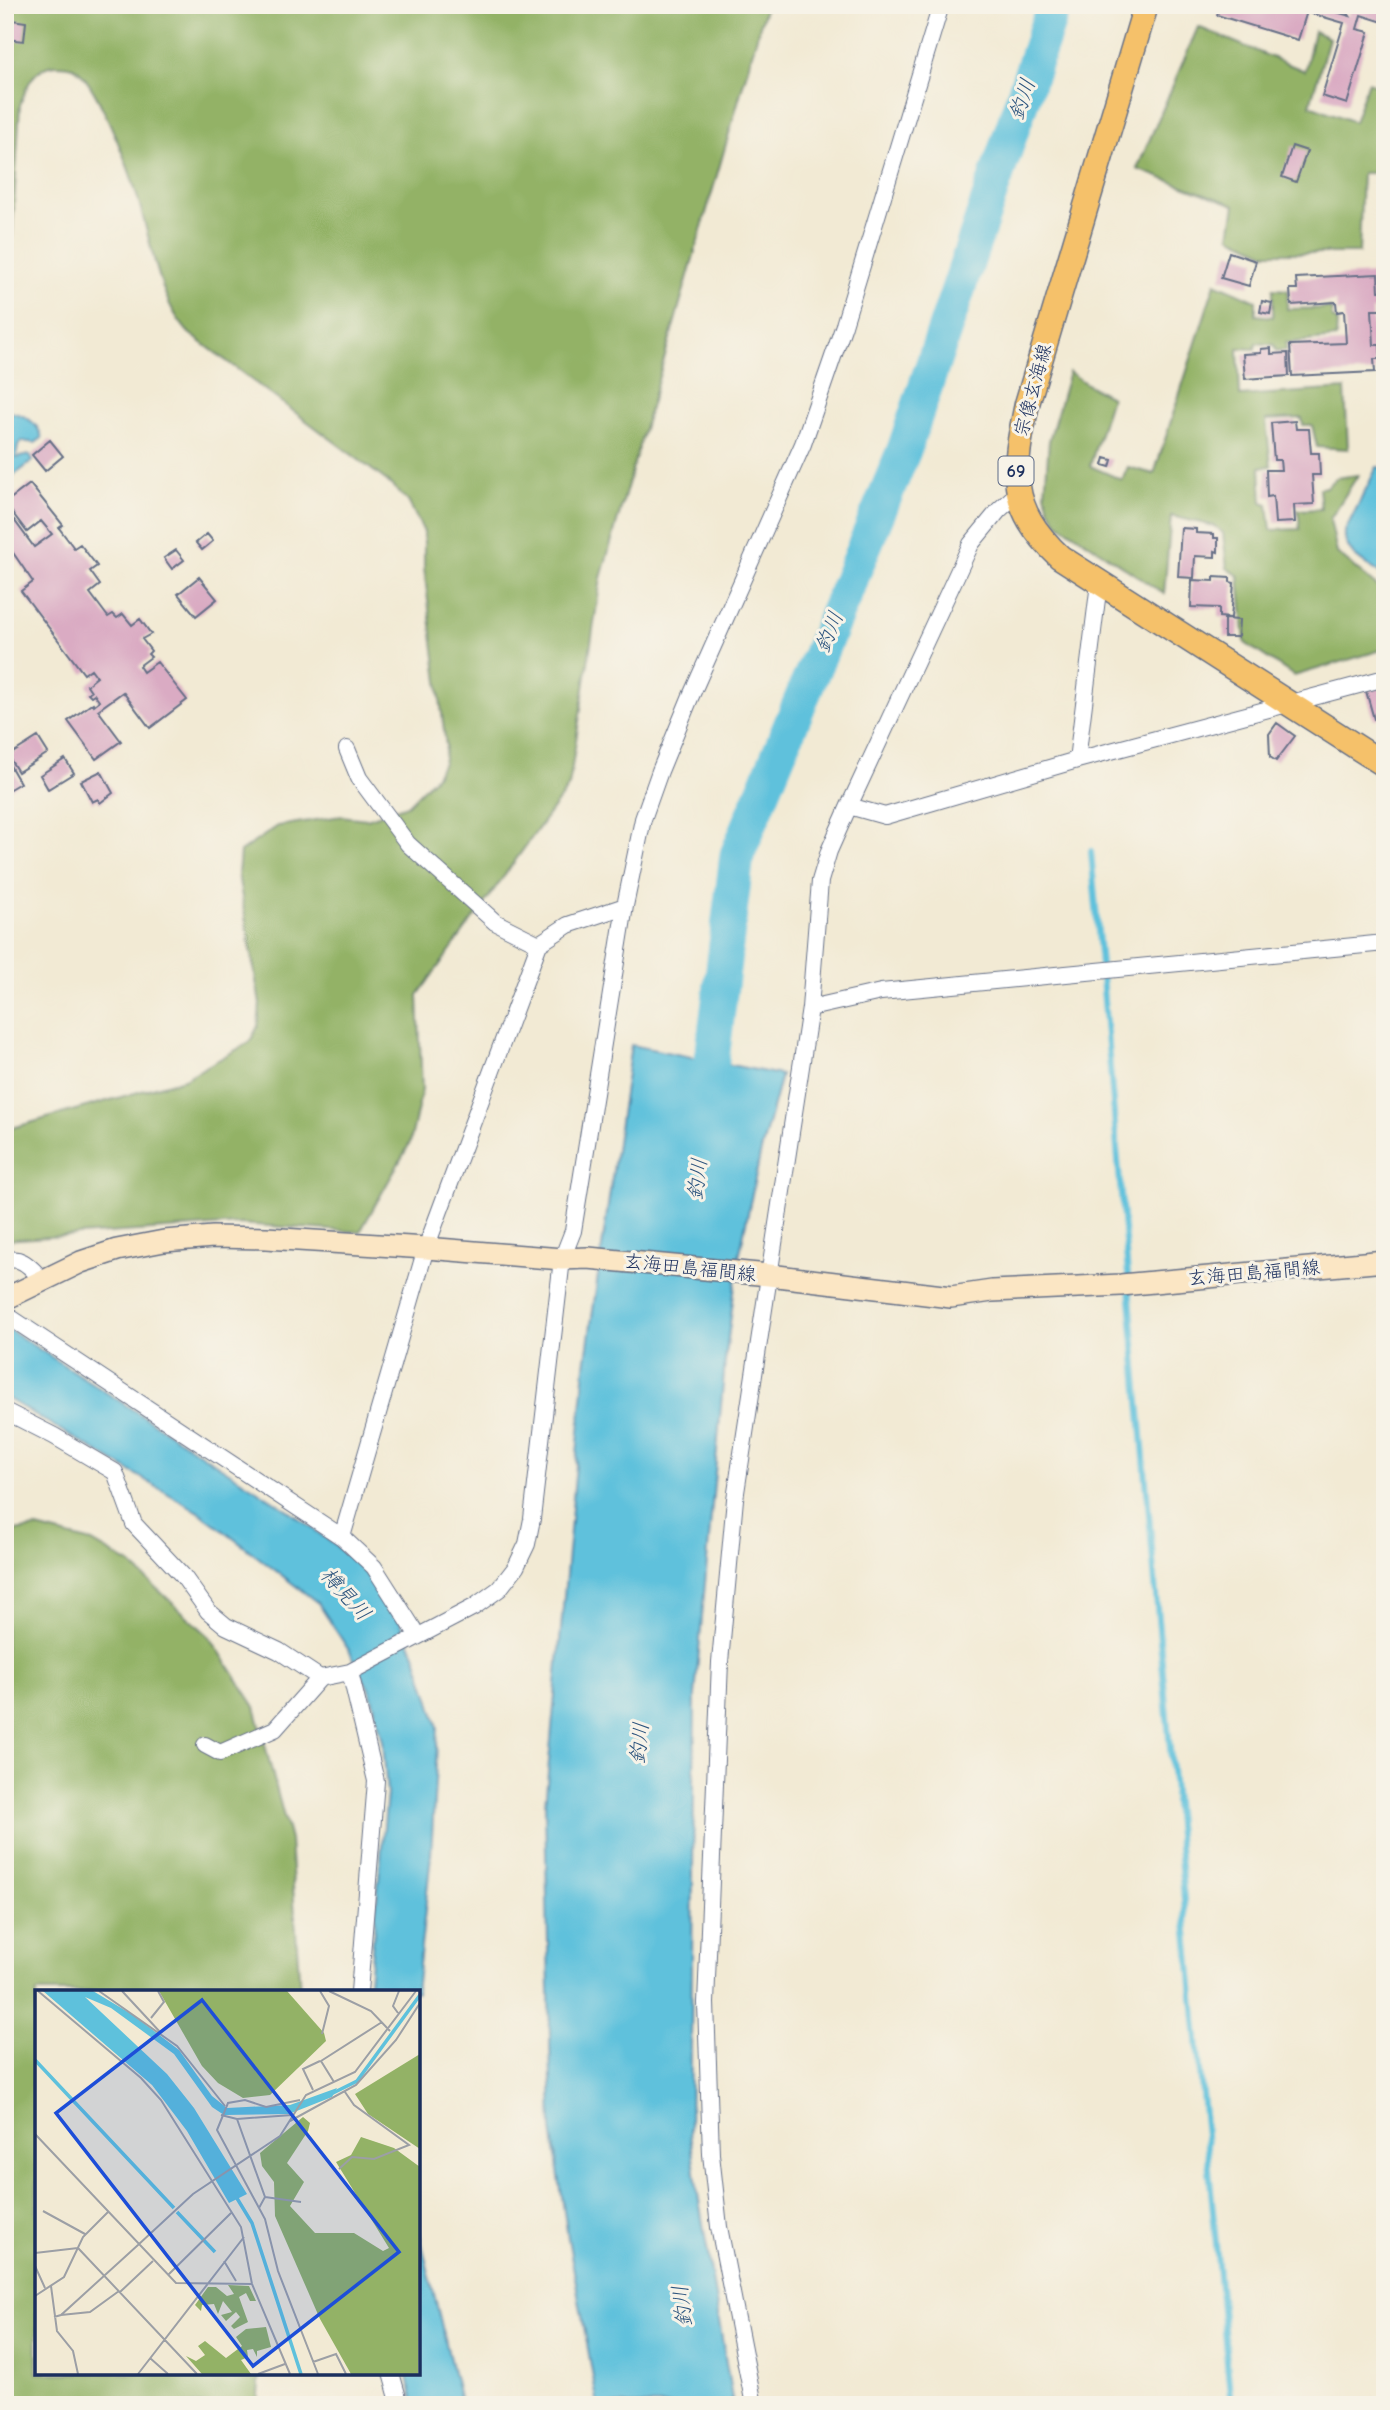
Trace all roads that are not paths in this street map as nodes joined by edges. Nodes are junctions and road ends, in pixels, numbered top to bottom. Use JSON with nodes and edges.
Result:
{"nodes":[{"id":1,"x":941,"y":5,"type":"edge"},
{"id":2,"x":1146,"y":5,"type":"edge"},
{"id":3,"x":1019,"y":492,"type":"junction"},
{"id":4,"x":1099,"y":583,"type":"junction"},
{"id":5,"x":1385,"y":678,"type":"edge"},
{"id":6,"x":1290,"y":704,"type":"junction"},
{"id":7,"x":347,"y":749,"type":"dead end"},
{"id":8,"x":1077,"y":760,"type":"junction"},
{"id":9,"x":1385,"y":765,"type":"edge"},
{"id":10,"x":849,"y":806,"type":"junction"},
{"id":11,"x":625,"y":906,"type":"junction"},
{"id":12,"x":1385,"y":943,"type":"edge"},
{"id":13,"x":539,"y":944,"type":"junction"},
{"id":14,"x":810,"y":1009,"type":"junction"},
{"id":15,"x":426,"y":1248,"type":"junction"},
{"id":16,"x":562,"y":1259,"type":"junction"},
{"id":17,"x":5,"y":1261,"type":"edge"},
{"id":18,"x":1385,"y":1261,"type":"edge"},
{"id":19,"x":759,"y":1275,"type":"junction"},
{"id":20,"x":43,"y":1280,"type":"junction"},
{"id":21,"x":5,"y":1299,"type":"edge"},
{"id":22,"x":5,"y":1314,"type":"edge"},
{"id":23,"x":5,"y":1411,"type":"edge"},
{"id":24,"x":342,"y":1537,"type":"junction"},
{"id":25,"x":412,"y":1639,"type":"junction"},
{"id":26,"x":350,"y":1672,"type":"junction"},
{"id":27,"x":320,"y":1678,"type":"junction"},
{"id":28,"x":205,"y":1745,"type":"dead end"},
{"id":29,"x":359,"y":1990,"type":"edge"},
{"id":30,"x":392,"y":2375,"type":"edge"},
{"id":31,"x":400,"y":2405,"type":"edge"},
{"id":32,"x":754,"y":2405,"type":"edge"}],
"edges":[{"from":1,"to":11,"type":"street"},
{"from":2,"to":3,"type":"main road","name":"宗像玄海線","number":"69"},
{"from":3,"to":4,"type":"main road","name":"宗像玄海線","number":"69"},
{"from":3,"to":10,"type":"street"},
{"from":4,"to":6,"type":"main road","name":"宗像玄海線","number":"69"},
{"from":4,"to":8,"type":"street"},
{"from":5,"to":6,"type":"street"},
{"from":6,"to":8,"type":"street"},
{"from":6,"to":9,"type":"main road","name":"宗像玄海線","number":"69"},
{"from":7,"to":13,"type":"street"},
{"from":8,"to":10,"type":"street"},
{"from":10,"to":14,"type":"street"},
{"from":11,"to":13,"type":"street"},
{"from":11,"to":16,"type":"street"},
{"from":12,"to":14,"type":"street"},
{"from":13,"to":15,"type":"street"},
{"from":14,"to":19,"type":"street"},
{"from":15,"to":16,"type":"main road","name":"玄海田島福間線"},
{"from":15,"to":20,"type":"main road","name":"玄海田島福間線"},
{"from":15,"to":24,"type":"street"},
{"from":16,"to":19,"type":"main road","name":"玄海田島福間線"},
{"from":16,"to":25,"type":"street"},
{"from":17,"to":20,"type":"street"},
{"from":18,"to":19,"type":"main road","name":"玄海田島福間線"},
{"from":19,"to":32,"type":"street"},
{"from":20,"to":21,"type":"main road","name":"玄海田島福間線"},
{"from":22,"to":24,"type":"street"},
{"from":23,"to":27,"type":"street"},
{"from":24,"to":25,"type":"street"},
{"from":25,"to":26,"type":"street"},
{"from":26,"to":27,"type":"street"},
{"from":26,"to":29,"type":"street"},
{"from":27,"to":28,"type":"street"},
{"from":30,"to":31,"type":"street"}]}
